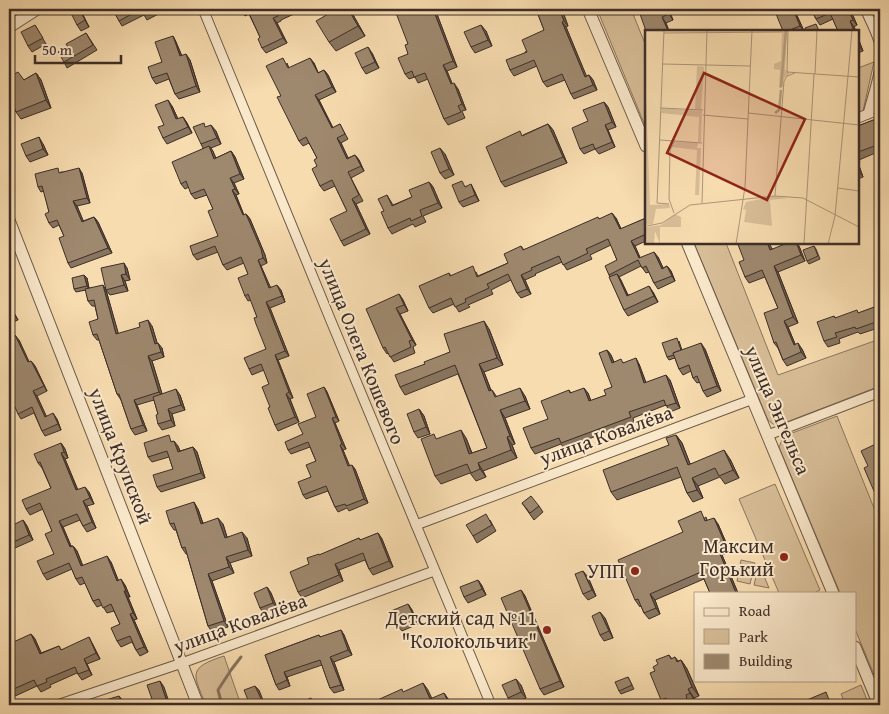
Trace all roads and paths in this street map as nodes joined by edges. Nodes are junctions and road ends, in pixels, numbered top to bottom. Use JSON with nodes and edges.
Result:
{"nodes":[{"id":1,"x":37,"y":9,"type":"edge"},
{"id":2,"x":203,"y":9,"type":"edge"},
{"id":3,"x":588,"y":9,"type":"edge"},
{"id":4,"x":865,"y":9,"type":"edge"},
{"id":5,"x":9,"y":27,"type":"edge"},
{"id":6,"x":880,"y":109,"type":"edge"},
{"id":7,"x":868,"y":114,"type":"junction"},
{"id":8,"x":859,"y":118,"type":"edge"},
{"id":9,"x":645,"y":144,"type":"edge"},
{"id":10,"x":9,"y":220,"type":"edge"},
{"id":11,"x":688,"y":244,"type":"edge"},
{"id":12,"x":880,"y":392,"type":"edge"},
{"id":13,"x":753,"y":399,"type":"junction"},
{"id":14,"x":768,"y":435,"type":"junction"},
{"id":15,"x":416,"y":525,"type":"junction"},
{"id":16,"x":434,"y":571,"type":"junction"},
{"id":17,"x":833,"y":592,"type":"edge"},
{"id":18,"x":856,"y":649,"type":"edge"},
{"id":19,"x":182,"y":663,"type":"junction"},
{"id":20,"x":57,"y":705,"type":"edge"},
{"id":21,"x":198,"y":705,"type":"edge"},
{"id":22,"x":491,"y":705,"type":"edge"},
{"id":23,"x":879,"y":705,"type":"edge"}],
"edges":[{"from":1,"to":5,"type":"street"},
{"from":2,"to":15,"type":"street","name":"улица Олега Кошевого"},
{"from":3,"to":9,"type":"street"},
{"from":4,"to":7,"type":"street"},
{"from":6,"to":7,"type":"street"},
{"from":7,"to":8,"type":"street"},
{"from":10,"to":19,"type":"street","name":"улица Крупской"},
{"from":11,"to":13,"type":"street","name":"улица Энгельса"},
{"from":12,"to":14,"type":"street"},
{"from":13,"to":14,"type":"street","name":"улица Энгельса"},
{"from":13,"to":15,"type":"street","name":"улица Ковалёва"},
{"from":14,"to":17,"type":"street","name":"улица Энгельса"},
{"from":15,"to":16,"type":"street","name":"улица Олега Кошевого"},
{"from":16,"to":19,"type":"street","name":"улица Ковалёва"},
{"from":16,"to":22,"type":"street","name":"улица Олега Кошевого"},
{"from":18,"to":23,"type":"street"},
{"from":19,"to":20,"type":"street","name":"улица Ковалёва"},
{"from":19,"to":21,"type":"street","name":"улица Крупской"}]}
